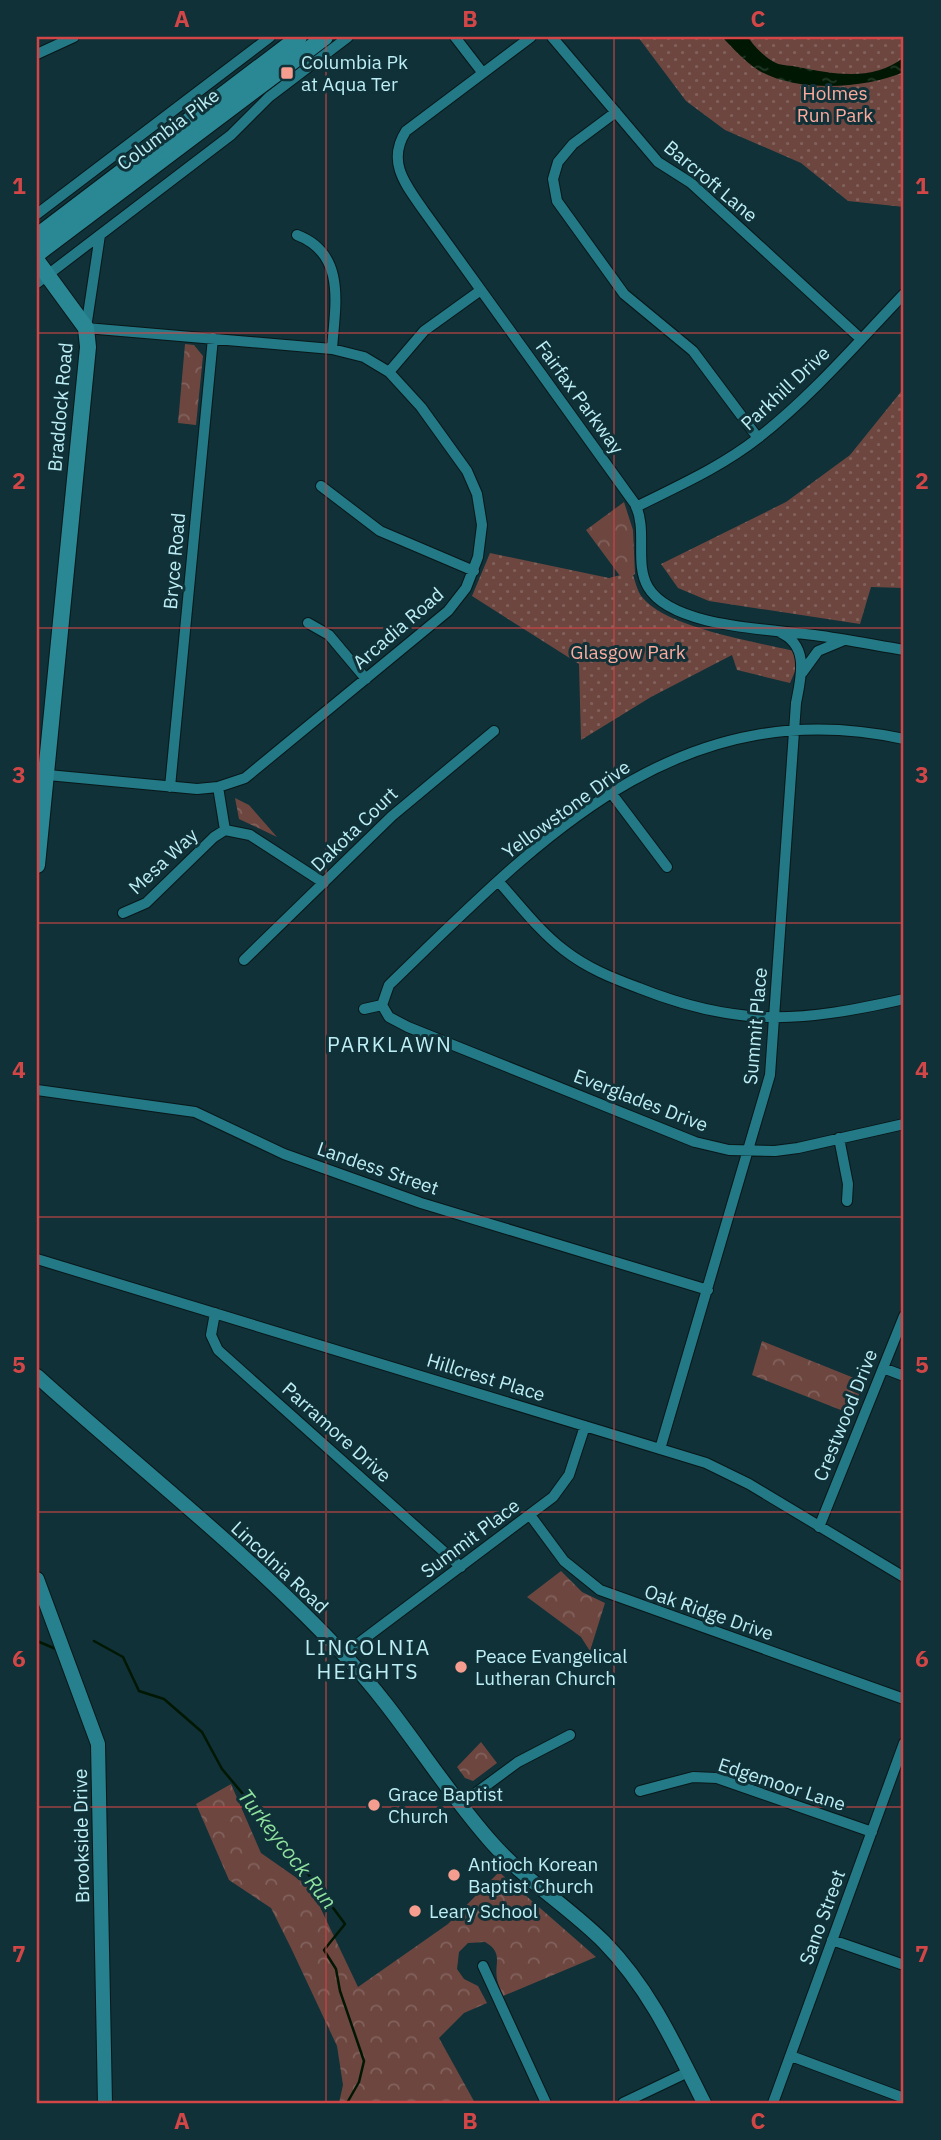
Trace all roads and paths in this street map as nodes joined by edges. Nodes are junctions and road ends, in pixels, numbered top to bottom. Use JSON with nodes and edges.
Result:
{"nodes":[{"id":1,"x":74,"y":37,"type":"edge"},
{"id":2,"x":299,"y":37,"type":"edge"},
{"id":3,"x":325,"y":37,"type":"edge"},
{"id":4,"x":348,"y":37,"type":"edge"},
{"id":5,"x":455,"y":37,"type":"edge"},
{"id":6,"x":531,"y":37,"type":"edge"},
{"id":7,"x":552,"y":37,"type":"edge"},
{"id":8,"x":265,"y":38,"type":"edge"},
{"id":9,"x":37,"y":54,"type":"edge"},
{"id":10,"x":283,"y":58,"type":"junction"},
{"id":11,"x":482,"y":72,"type":"junction"},
{"id":12,"x":616,"y":112,"type":"junction"},
{"id":13,"x":37,"y":214,"type":"edge"},
{"id":14,"x":100,"y":235,"type":"junction"},
{"id":15,"x":297,"y":235,"type":"dead end"},
{"id":16,"x":37,"y":236,"type":"edge"},
{"id":17,"x":37,"y":254,"type":"edge"},
{"id":18,"x":37,"y":261,"type":"edge"},
{"id":19,"x":42,"y":279,"type":"edge"},
{"id":20,"x":481,"y":290,"type":"junction"},
{"id":21,"x":904,"y":294,"type":"edge"},
{"id":22,"x":86,"y":328,"type":"junction"},
{"id":23,"x":213,"y":338,"type":"junction"},
{"id":24,"x":861,"y":339,"type":"junction"},
{"id":25,"x":331,"y":349,"type":"junction"},
{"id":26,"x":389,"y":372,"type":"junction"},
{"id":27,"x":758,"y":438,"type":"junction"},
{"id":28,"x":321,"y":486,"type":"dead end"},
{"id":29,"x":636,"y":507,"type":"junction"},
{"id":30,"x":474,"y":571,"type":"junction"},
{"id":31,"x":308,"y":623,"type":"dead end"},
{"id":32,"x":772,"y":629,"type":"junction"},
{"id":33,"x":855,"y":641,"type":"junction"},
{"id":34,"x":904,"y":650,"type":"edge"},
{"id":35,"x":801,"y":676,"type":"junction"},
{"id":36,"x":366,"y":679,"type":"junction"},
{"id":37,"x":794,"y":728,"type":"junction"},
{"id":38,"x":494,"y":731,"type":"dead end"},
{"id":39,"x":904,"y":739,"type":"edge"},
{"id":40,"x":42,"y":774,"type":"edge"},
{"id":41,"x":170,"y":787,"type":"junction"},
{"id":42,"x":218,"y":787,"type":"junction"},
{"id":43,"x":611,"y":794,"type":"junction"},
{"id":44,"x":225,"y":830,"type":"junction"},
{"id":45,"x":37,"y":865,"type":"edge"},
{"id":46,"x":667,"y":867,"type":"dead end"},
{"id":47,"x":498,"y":881,"type":"junction"},
{"id":48,"x":324,"y":883,"type":"junction"},
{"id":49,"x":122,"y":913,"type":"dead end"},
{"id":50,"x":244,"y":960,"type":"dead end"},
{"id":51,"x":904,"y":999,"type":"edge"},
{"id":52,"x":382,"y":1005,"type":"junction"},
{"id":53,"x":364,"y":1009,"type":"dead end"},
{"id":54,"x":775,"y":1019,"type":"junction"},
{"id":55,"x":37,"y":1090,"type":"edge"},
{"id":56,"x":904,"y":1124,"type":"edge"},
{"id":57,"x":839,"y":1138,"type":"junction"},
{"id":58,"x":750,"y":1152,"type":"junction"},
{"id":59,"x":847,"y":1201,"type":"dead end"},
{"id":60,"x":37,"y":1259,"type":"edge"},
{"id":61,"x":708,"y":1290,"type":"junction"},
{"id":62,"x":215,"y":1313,"type":"junction"},
{"id":63,"x":904,"y":1316,"type":"edge"},
{"id":64,"x":883,"y":1368,"type":"junction"},
{"id":65,"x":37,"y":1376,"type":"edge"},
{"id":66,"x":904,"y":1376,"type":"edge"},
{"id":67,"x":585,"y":1426,"type":"junction"},
{"id":68,"x":660,"y":1449,"type":"junction"},
{"id":69,"x":530,"y":1515,"type":"junction"},
{"id":70,"x":819,"y":1527,"type":"junction"},
{"id":71,"x":461,"y":1567,"type":"junction"},
{"id":72,"x":904,"y":1577,"type":"edge"},
{"id":73,"x":37,"y":1579,"type":"edge"},
{"id":74,"x":344,"y":1654,"type":"junction"},
{"id":75,"x":904,"y":1699,"type":"edge"},
{"id":76,"x":570,"y":1735,"type":"dead end"},
{"id":77,"x":904,"y":1743,"type":"edge"},
{"id":78,"x":640,"y":1791,"type":"dead end"},
{"id":79,"x":461,"y":1804,"type":"junction"},
{"id":80,"x":872,"y":1832,"type":"junction"},
{"id":81,"x":832,"y":1940,"type":"junction"},
{"id":82,"x":904,"y":1965,"type":"edge"},
{"id":83,"x":482,"y":1966,"type":"dead end"},
{"id":84,"x":790,"y":2056,"type":"junction"},
{"id":85,"x":688,"y":2072,"type":"junction"},
{"id":86,"x":904,"y":2098,"type":"edge"},
{"id":87,"x":105,"y":2103,"type":"edge"},
{"id":88,"x":546,"y":2103,"type":"edge"},
{"id":89,"x":623,"y":2103,"type":"edge"},
{"id":90,"x":704,"y":2103,"type":"edge"},
{"id":91,"x":773,"y":2103,"type":"edge"}],
"edges":[{"from":1,"to":9,"type":"street"},
{"from":2,"to":10,"type":"main road","name":"Columbia Pike"},
{"from":3,"to":10,"type":"main road","name":"Columbia Pike"},
{"from":4,"to":14,"type":"street"},
{"from":5,"to":11,"type":"street"},
{"from":6,"to":11,"type":"street"},
{"from":7,"to":12,"type":"street","name":"Barcroft Lane"},
{"from":8,"to":10,"type":"street"},
{"from":8,"to":13,"type":"street"},
{"from":10,"to":16,"type":"main road","name":"Columbia Pike"},
{"from":10,"to":17,"type":"main road","name":"Columbia Pike"},
{"from":11,"to":20,"type":"street","name":"Fairfax Parkway"},
{"from":12,"to":24,"type":"street","name":"Barcroft Lane"},
{"from":12,"to":27,"type":"street"},
{"from":14,"to":19,"type":"street"},
{"from":14,"to":22,"type":"street","name":"Braddock Road"},
{"from":15,"to":25,"type":"street"},
{"from":18,"to":19,"type":"main road","name":"Braddock Road"},
{"from":19,"to":22,"type":"main road","name":"Braddock Road"},
{"from":20,"to":26,"type":"street"},
{"from":20,"to":29,"type":"street","name":"Fairfax Parkway"},
{"from":21,"to":24,"type":"street","name":"Parkhill Drive"},
{"from":22,"to":23,"type":"street","name":"Arcadia Road"},
{"from":22,"to":40,"type":"main road","name":"Braddock Road"},
{"from":23,"to":25,"type":"street","name":"Arcadia Road"},
{"from":23,"to":41,"type":"street","name":"Bryce Road"},
{"from":24,"to":27,"type":"street","name":"Parkhill Drive"},
{"from":25,"to":26,"type":"street","name":"Arcadia Road"},
{"from":26,"to":30,"type":"street","name":"Arcadia Road"},
{"from":27,"to":29,"type":"street","name":"Parkhill Drive"},
{"from":28,"to":30,"type":"street"},
{"from":29,"to":32,"type":"street","name":"Fairfax Parkway"},
{"from":30,"to":36,"type":"street","name":"Arcadia Road"},
{"from":31,"to":36,"type":"street"},
{"from":32,"to":33,"type":"street","name":"Fairfax Parkway"},
{"from":32,"to":35,"type":"street","name":"Summit Place"},
{"from":33,"to":34,"type":"street","name":"Fairfax Parkway"},
{"from":33,"to":35,"type":"street"},
{"from":35,"to":37,"type":"street","name":"Summit Place"},
{"from":36,"to":42,"type":"street","name":"Arcadia Road"},
{"from":37,"to":39,"type":"street","name":"Yellowstone Drive"},
{"from":37,"to":43,"type":"street","name":"Yellowstone Drive"},
{"from":37,"to":54,"type":"street","name":"Summit Place"},
{"from":38,"to":48,"type":"street","name":"Dakota Court"},
{"from":40,"to":41,"type":"street","name":"Arcadia Road"},
{"from":40,"to":45,"type":"main road","name":"Braddock Road"},
{"from":41,"to":42,"type":"street","name":"Arcadia Road"},
{"from":42,"to":44,"type":"street"},
{"from":43,"to":46,"type":"street"},
{"from":43,"to":47,"type":"street","name":"Yellowstone Drive"},
{"from":44,"to":48,"type":"street"},
{"from":44,"to":49,"type":"street","name":"Mesa Way"},
{"from":47,"to":52,"type":"street","name":"Yellowstone Drive"},
{"from":47,"to":54,"type":"street"},
{"from":48,"to":50,"type":"street","name":"Dakota Court"},
{"from":51,"to":54,"type":"street"},
{"from":52,"to":53,"type":"street"},
{"from":52,"to":58,"type":"street","name":"Everglades Drive"},
{"from":54,"to":58,"type":"street","name":"Summit Place"},
{"from":55,"to":61,"type":"street","name":"Landess Street"},
{"from":56,"to":57,"type":"street","name":"Everglades Drive"},
{"from":57,"to":58,"type":"street","name":"Everglades Drive"},
{"from":57,"to":59,"type":"street"},
{"from":58,"to":61,"type":"street","name":"Summit Place"},
{"from":60,"to":62,"type":"street","name":"Hillcrest Place"},
{"from":61,"to":68,"type":"street","name":"Summit Place"},
{"from":62,"to":67,"type":"street","name":"Hillcrest Place"},
{"from":62,"to":71,"type":"street","name":"Parramore Drive"},
{"from":63,"to":64,"type":"street","name":"Crestwood Drive"},
{"from":64,"to":66,"type":"street"},
{"from":64,"to":70,"type":"street","name":"Crestwood Drive"},
{"from":65,"to":74,"type":"main road","name":"Lincolnia Road"},
{"from":67,"to":68,"type":"street","name":"Hillcrest Place"},
{"from":67,"to":69,"type":"street","name":"Summit Place"},
{"from":68,"to":70,"type":"street","name":"Hillcrest Place"},
{"from":69,"to":71,"type":"street","name":"Summit Place"},
{"from":69,"to":75,"type":"street","name":"Oak Ridge Drive"},
{"from":70,"to":72,"type":"street","name":"Hillcrest Place"},
{"from":71,"to":74,"type":"street","name":"Summit Place"},
{"from":73,"to":87,"type":"main road","name":"Brookside Drive"},
{"from":74,"to":79,"type":"main road","name":"Lincolnia Road"},
{"from":76,"to":79,"type":"street"},
{"from":77,"to":80,"type":"street","name":"Sano Street"},
{"from":78,"to":80,"type":"street","name":"Edgemoor Lane"},
{"from":79,"to":85,"type":"main road","name":"Lincolnia Road"},
{"from":80,"to":81,"type":"street","name":"Sano Street"},
{"from":81,"to":82,"type":"street"},
{"from":81,"to":84,"type":"street","name":"Sano Street"},
{"from":83,"to":88,"type":"street"},
{"from":84,"to":86,"type":"street"},
{"from":84,"to":91,"type":"street","name":"Sano Street"},
{"from":85,"to":89,"type":"street"},
{"from":85,"to":90,"type":"main road","name":"Lincolnia Road"}]}
